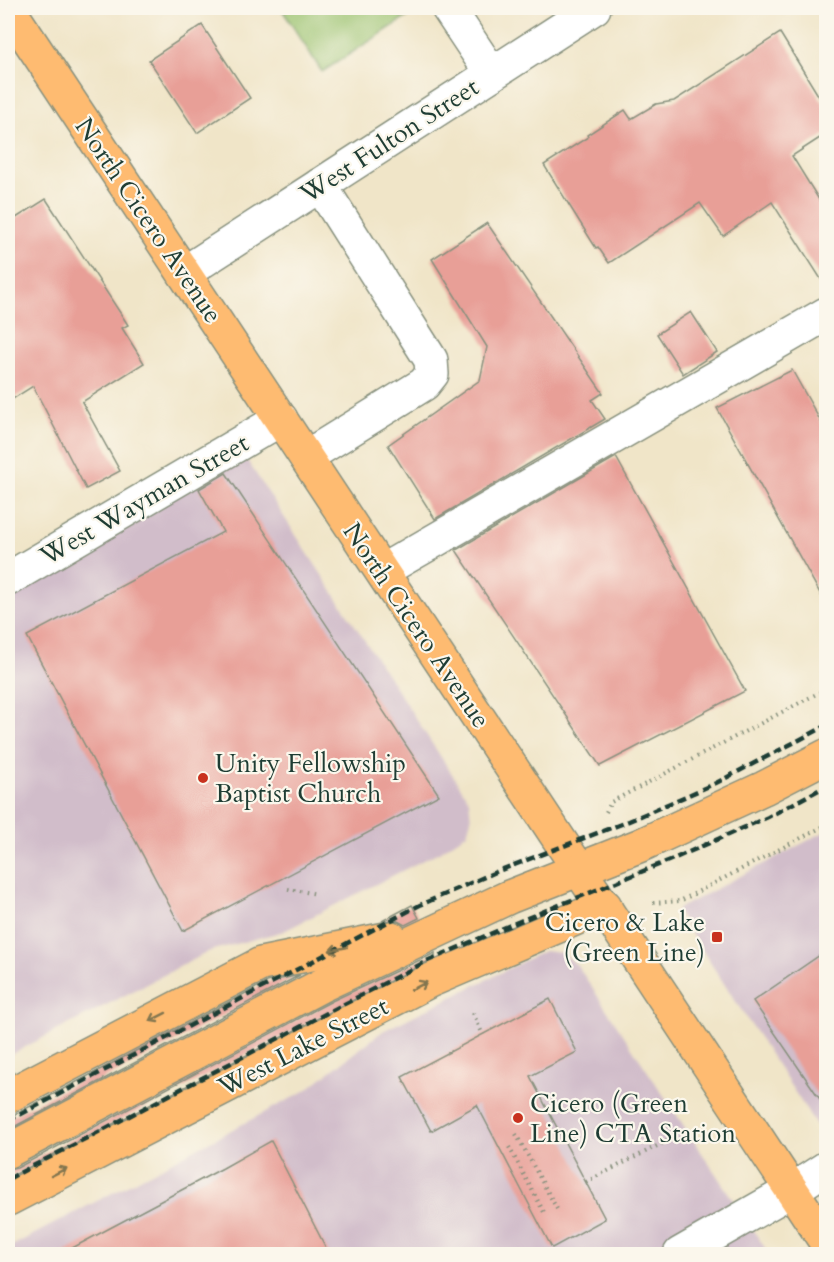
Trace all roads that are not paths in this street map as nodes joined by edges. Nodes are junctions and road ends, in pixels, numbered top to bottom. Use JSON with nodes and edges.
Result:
{"nodes":[{"id":1,"x":448,"y":8,"type":"edge"},
{"id":2,"x":594,"y":8,"type":"edge"},
{"id":3,"x":11,"y":17,"type":"edge"},
{"id":4,"x":492,"y":74,"type":"junction"},
{"id":5,"x":320,"y":185,"type":"junction"},
{"id":6,"x":184,"y":273,"type":"junction"},
{"id":7,"x":826,"y":314,"type":"edge"},
{"id":8,"x":281,"y":419,"type":"junction"},
{"id":9,"x":306,"y":457,"type":"junction"},
{"id":10,"x":382,"y":571,"type":"junction"},
{"id":11,"x":8,"y":579,"type":"edge"},
{"id":12,"x":826,"y":756,"type":"edge"},
{"id":13,"x":580,"y":869,"type":"junction"},
{"id":14,"x":605,"y":906,"type":"junction"},
{"id":15,"x":437,"y":930,"type":"junction"},
{"id":16,"x":8,"y":1096,"type":"edge"},
{"id":17,"x":8,"y":1151,"type":"edge"},
{"id":18,"x":826,"y":1168,"type":"edge"},
{"id":19,"x":792,"y":1190,"type":"junction"},
{"id":20,"x":8,"y":1199,"type":"edge"},
{"id":21,"x":826,"y":1242,"type":"edge"},
{"id":22,"x":680,"y":1254,"type":"edge"}],
"edges":[{"from":1,"to":4,"type":"street"},
{"from":2,"to":4,"type":"street","name":"West Fulton Street"},
{"from":3,"to":6,"type":"main road","name":"North Cicero Avenue"},
{"from":4,"to":5,"type":"street","name":"West Fulton Street"},
{"from":5,"to":6,"type":"street","name":"West Fulton Street"},
{"from":5,"to":9,"type":"street"},
{"from":6,"to":8,"type":"main road","name":"North Cicero Avenue"},
{"from":7,"to":10,"type":"street"},
{"from":8,"to":9,"type":"main road","name":"North Cicero Avenue"},
{"from":8,"to":11,"type":"street","name":"West Wayman Street"},
{"from":9,"to":10,"type":"main road","name":"North Cicero Avenue"},
{"from":10,"to":13,"type":"main road","name":"North Cicero Avenue"},
{"from":12,"to":13,"type":"main road","name":"West Lake Street"},
{"from":13,"to":14,"type":"main road","name":"North Cicero Avenue"},
{"from":13,"to":15,"type":"main road","name":"West Lake Street"},
{"from":14,"to":19,"type":"main road","name":"North Cicero Avenue"},
{"from":20,"to":14,"type":"main road","name":"West Lake Street","one_way":true},
{"from":15,"to":16,"type":"main road","name":"West Lake Street","one_way":true},
{"from":15,"to":17,"type":"main road","name":"West Lake Street"},
{"from":18,"to":19,"type":"street"},
{"from":19,"to":21,"type":"main road","name":"North Cicero Avenue"},
{"from":19,"to":22,"type":"street"}]}
